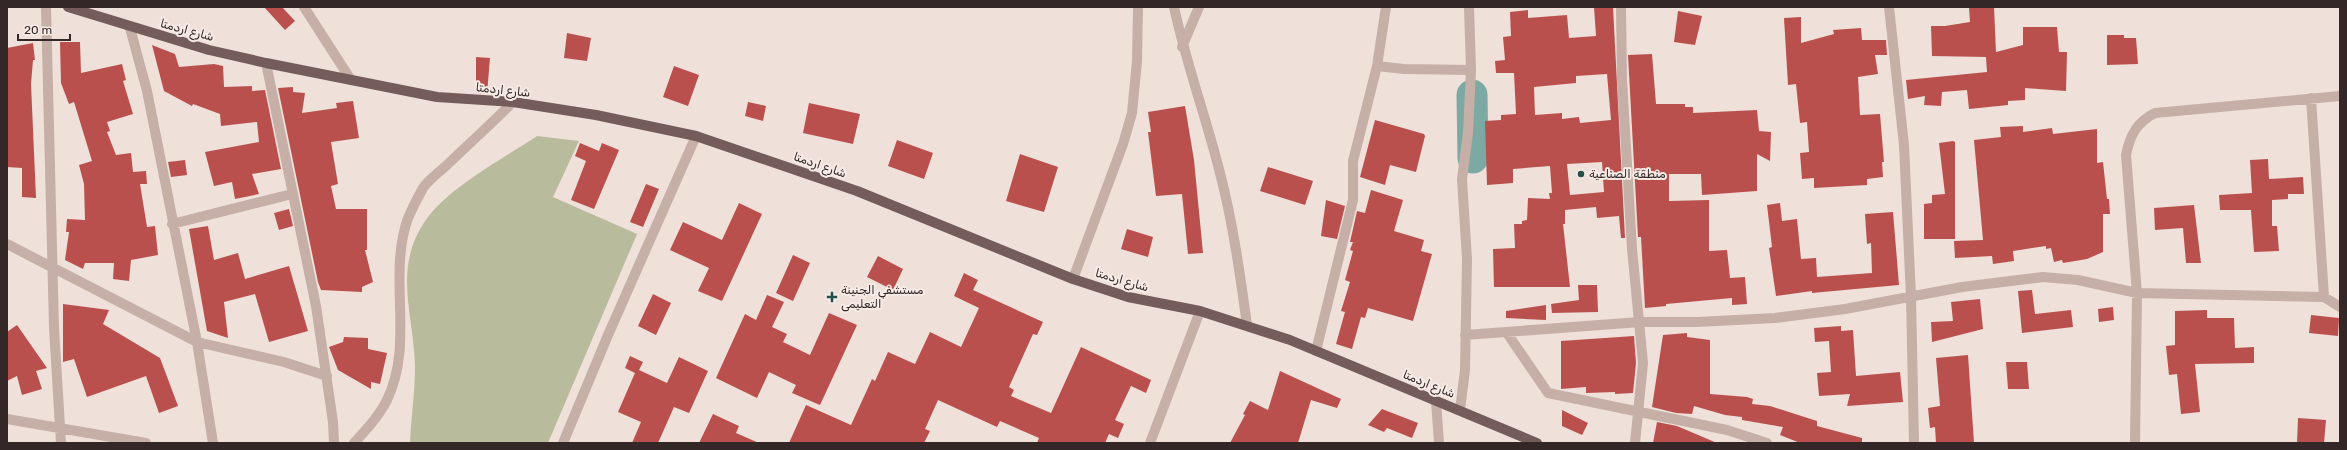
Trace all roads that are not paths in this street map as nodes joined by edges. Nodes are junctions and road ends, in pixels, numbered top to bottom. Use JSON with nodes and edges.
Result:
{"nodes":[{"id":1,"x":46,"y":7,"type":"edge"},
{"id":2,"x":68,"y":7,"type":"edge"},
{"id":3,"x":304,"y":7,"type":"edge"},
{"id":4,"x":1138,"y":7,"type":"edge"},
{"id":5,"x":1174,"y":7,"type":"edge"},
{"id":6,"x":1199,"y":7,"type":"edge"},
{"id":7,"x":1386,"y":7,"type":"edge"},
{"id":8,"x":1469,"y":7,"type":"edge"},
{"id":9,"x":1622,"y":7,"type":"edge"},
{"id":10,"x":1889,"y":7,"type":"edge"},
{"id":11,"x":130,"y":28,"type":"junction"},
{"id":12,"x":1182,"y":47,"type":"junction"},
{"id":13,"x":266,"y":63,"type":"junction"},
{"id":14,"x":1376,"y":66,"type":"junction"},
{"id":15,"x":1471,"y":70,"type":"junction"},
{"id":16,"x":351,"y":80,"type":"junction"},
{"id":17,"x":2340,"y":96,"type":"edge"},
{"id":18,"x":2311,"y":98,"type":"junction"},
{"id":19,"x":513,"y":102,"type":"junction"},
{"id":20,"x":696,"y":136,"type":"junction"},
{"id":21,"x":292,"y":194,"type":"junction"},
{"id":22,"x":172,"y":224,"type":"junction"},
{"id":23,"x":7,"y":244,"type":"edge"},
{"id":24,"x":52,"y":268,"type":"junction"},
{"id":25,"x":1073,"y":279,"type":"junction"},
{"id":26,"x":2137,"y":293,"type":"junction"},
{"id":27,"x":1911,"y":297,"type":"junction"},
{"id":28,"x":2324,"y":298,"type":"junction"},
{"id":29,"x":2340,"y":307,"type":"edge"},
{"id":30,"x":1200,"y":311,"type":"junction"},
{"id":31,"x":1640,"y":322,"type":"junction"},
{"id":32,"x":1247,"y":325,"type":"junction"},
{"id":33,"x":1507,"y":333,"type":"junction"},
{"id":34,"x":1465,"y":335,"type":"junction"},
{"id":35,"x":197,"y":342,"type":"junction"},
{"id":36,"x":1316,"y":351,"type":"junction"},
{"id":37,"x":327,"y":376,"type":"junction"},
{"id":38,"x":1436,"y":401,"type":"junction"},
{"id":39,"x":1460,"y":410,"type":"junction"},
{"id":40,"x":1640,"y":412,"type":"junction"},
{"id":41,"x":7,"y":419,"type":"edge"},
{"id":42,"x":61,"y":428,"type":"junction"},
{"id":43,"x":62,"y":443,"type":"edge"},
{"id":44,"x":146,"y":443,"type":"edge"},
{"id":45,"x":213,"y":443,"type":"edge"},
{"id":46,"x":334,"y":443,"type":"edge"},
{"id":47,"x":354,"y":443,"type":"edge"},
{"id":48,"x":563,"y":443,"type":"edge"},
{"id":49,"x":1150,"y":443,"type":"edge"},
{"id":50,"x":1439,"y":443,"type":"edge"},
{"id":51,"x":1537,"y":443,"type":"edge"},
{"id":52,"x":1635,"y":443,"type":"edge"},
{"id":53,"x":1767,"y":443,"type":"edge"},
{"id":54,"x":1914,"y":443,"type":"edge"},
{"id":55,"x":2135,"y":443,"type":"edge"}],
"edges":[{"from":1,"to":24,"type":"street"},
{"from":2,"to":11,"type":"main road","name":"شارع اردمتا"},
{"from":3,"to":16,"type":"street"},
{"from":4,"to":25,"type":"street"},
{"from":5,"to":12,"type":"street"},
{"from":6,"to":12,"type":"street"},
{"from":7,"to":14,"type":"street"},
{"from":8,"to":15,"type":"street"},
{"from":9,"to":31,"type":"street"},
{"from":10,"to":27,"type":"street"},
{"from":11,"to":13,"type":"main road","name":"شارع اردمتا"},
{"from":11,"to":22,"type":"street"},
{"from":12,"to":32,"type":"street"},
{"from":13,"to":16,"type":"main road","name":"شارع اردمتا"},
{"from":13,"to":21,"type":"street"},
{"from":14,"to":15,"type":"street"},
{"from":14,"to":36,"type":"street"},
{"from":15,"to":34,"type":"street"},
{"from":16,"to":19,"type":"main road","name":"شارع اردمتا"},
{"from":17,"to":18,"type":"street"},
{"from":18,"to":26,"type":"street"},
{"from":18,"to":28,"type":"street"},
{"from":19,"to":20,"type":"main road","name":"شارع اردمتا"},
{"from":19,"to":47,"type":"street"},
{"from":20,"to":25,"type":"main road","name":"شارع اردمتا"},
{"from":20,"to":48,"type":"street"},
{"from":21,"to":22,"type":"street"},
{"from":21,"to":37,"type":"street"},
{"from":22,"to":35,"type":"street"},
{"from":23,"to":24,"type":"street"},
{"from":24,"to":35,"type":"street"},
{"from":24,"to":42,"type":"street"},
{"from":25,"to":30,"type":"main road","name":"شارع اردمتا"},
{"from":26,"to":27,"type":"street"},
{"from":26,"to":28,"type":"street"},
{"from":26,"to":55,"type":"street"},
{"from":27,"to":31,"type":"street"},
{"from":27,"to":54,"type":"street"},
{"from":28,"to":29,"type":"street"},
{"from":30,"to":32,"type":"main road","name":"شارع اردمتا"},
{"from":30,"to":49,"type":"street"},
{"from":31,"to":33,"type":"street"},
{"from":31,"to":40,"type":"street"},
{"from":32,"to":36,"type":"main road","name":"شارع اردمتا"},
{"from":33,"to":34,"type":"street"},
{"from":33,"to":40,"type":"street"},
{"from":34,"to":39,"type":"street"},
{"from":35,"to":37,"type":"street"},
{"from":35,"to":45,"type":"street"},
{"from":36,"to":38,"type":"main road","name":"شارع اردمتا"},
{"from":37,"to":46,"type":"street"},
{"from":38,"to":39,"type":"main road","name":"شارع اردمتا"},
{"from":38,"to":50,"type":"street"},
{"from":39,"to":51,"type":"main road","name":"شارع اردمتا"},
{"from":40,"to":52,"type":"street"},
{"from":40,"to":53,"type":"street"},
{"from":41,"to":42,"type":"street"},
{"from":42,"to":43,"type":"street"},
{"from":42,"to":44,"type":"street"}]}
